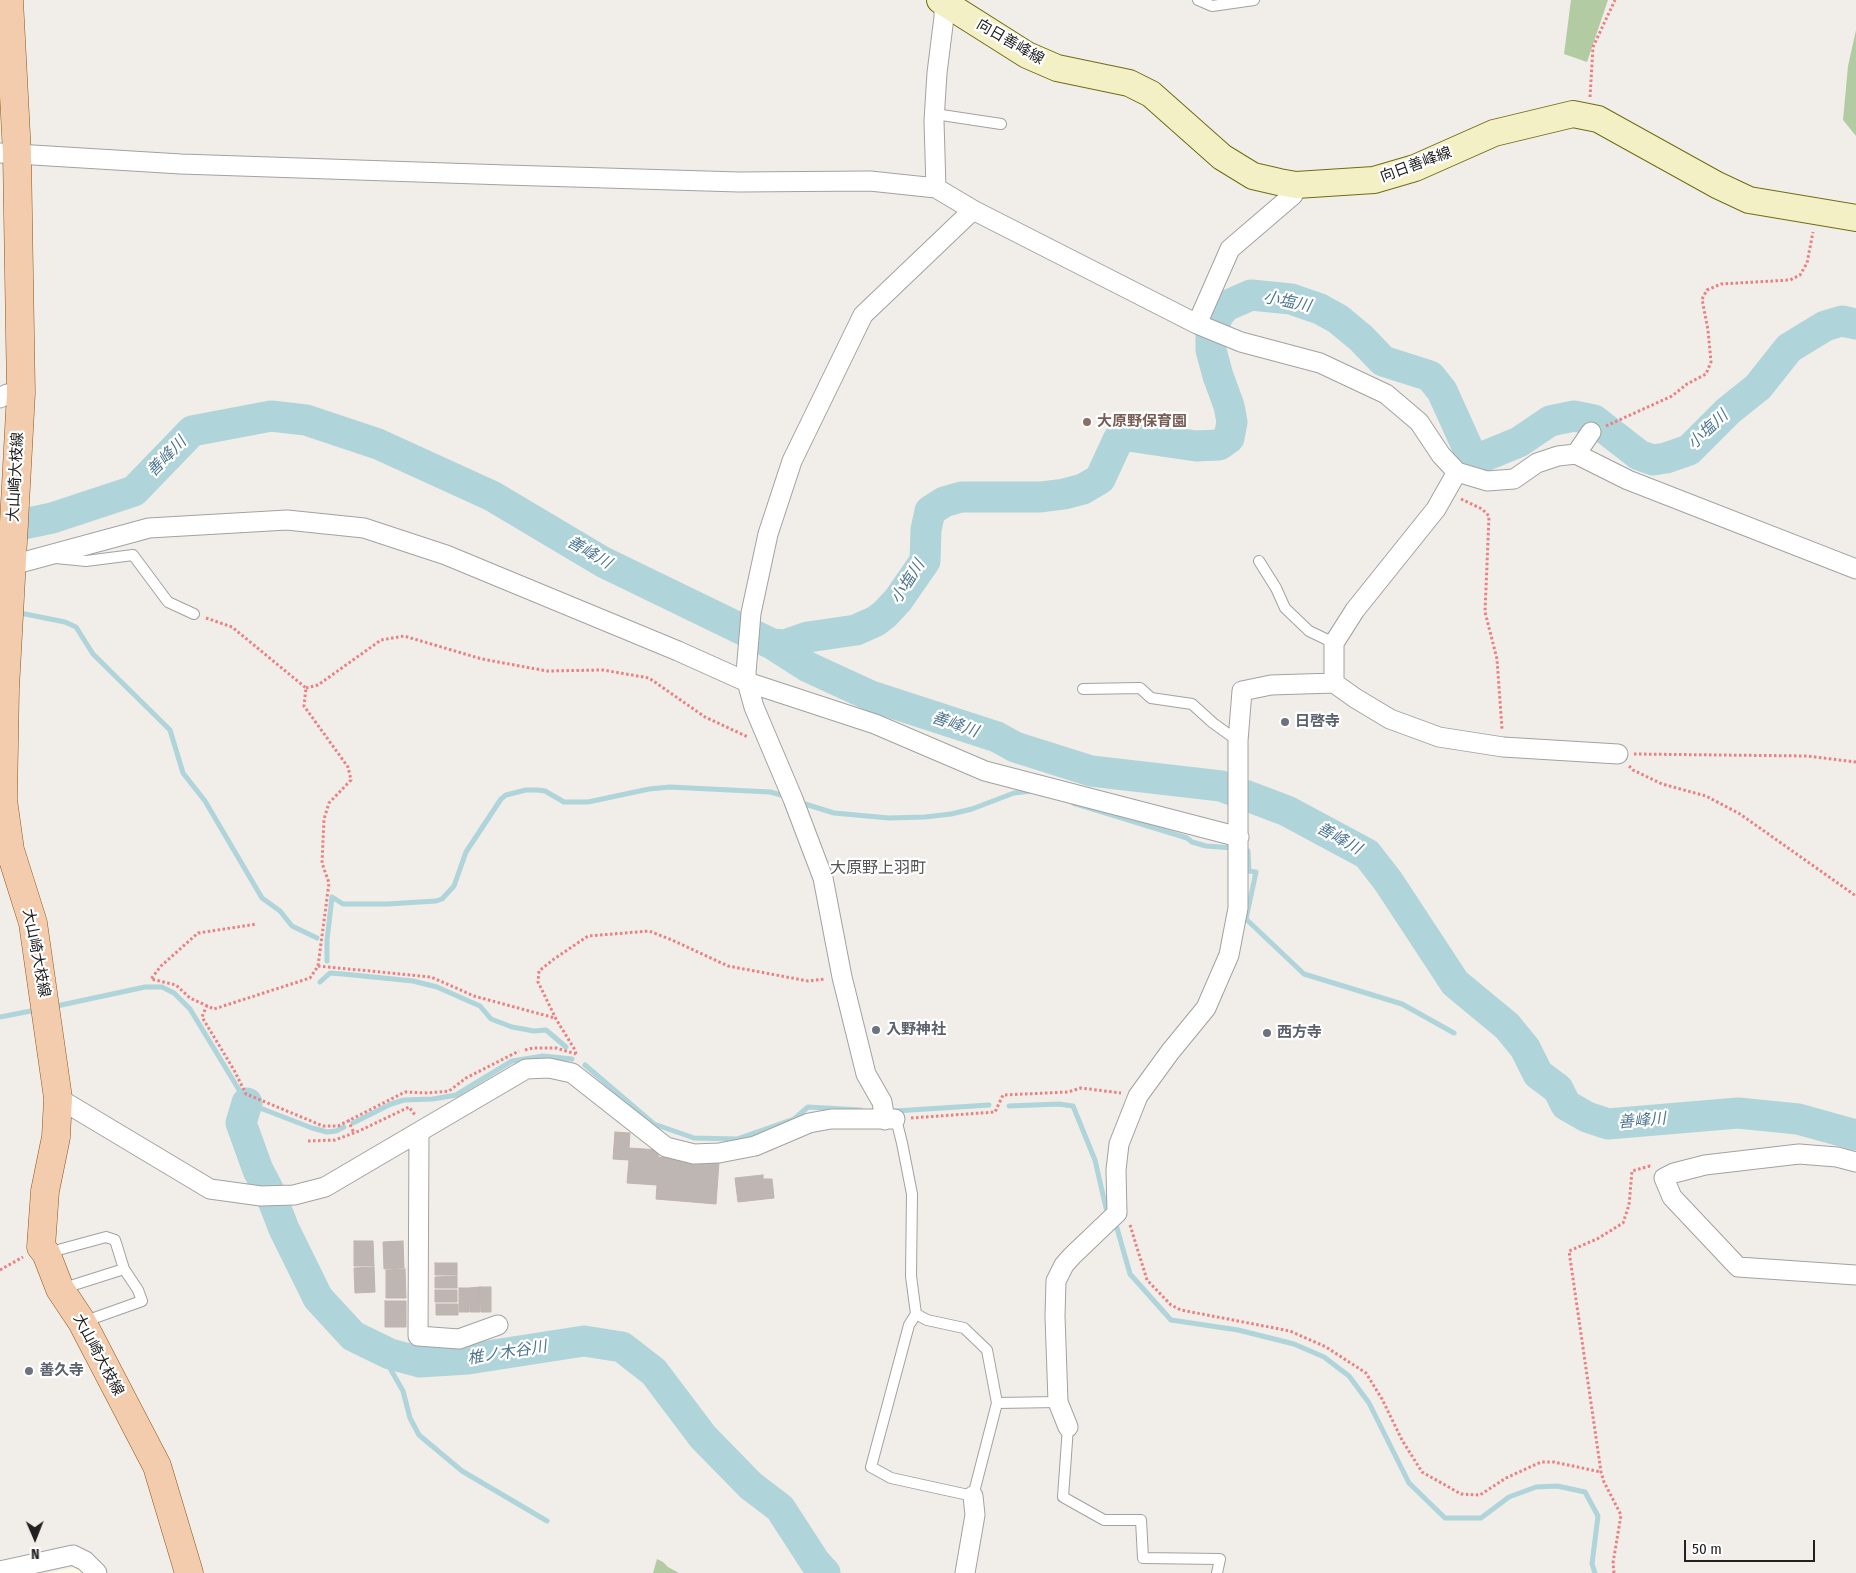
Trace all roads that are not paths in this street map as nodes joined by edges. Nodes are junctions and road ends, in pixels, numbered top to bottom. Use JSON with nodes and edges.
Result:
{"nodes":[{"id":1,"x":9,"y":0,"type":"edge"},
{"id":2,"x":1198,"y":0,"type":"edge"},
{"id":3,"x":1254,"y":0,"type":"edge"},
{"id":4,"x":942,"y":1,"type":"edge"},
{"id":5,"x":935,"y":114,"type":"junction"},
{"id":6,"x":1001,"y":124,"type":"dead end"},
{"id":7,"x":8,"y":153,"type":"edge"},
{"id":8,"x":1296,"y":185,"type":"junction"},
{"id":9,"x":936,"y":188,"type":"junction"},
{"id":10,"x":973,"y":210,"type":"junction"},
{"id":11,"x":1856,"y":218,"type":"edge"},
{"id":12,"x":1207,"y":328,"type":"junction"},
{"id":13,"x":10,"y":395,"type":"edge"},
{"id":14,"x":1591,"y":432,"type":"dead end"},
{"id":15,"x":1576,"y":454,"type":"junction"},
{"id":16,"x":1457,"y":472,"type":"junction"},
{"id":17,"x":10,"y":495,"type":"edge"},
{"id":18,"x":40,"y":556,"type":"junction"},
{"id":19,"x":1260,"y":561,"type":"dead end"},
{"id":20,"x":8,"y":563,"type":"edge"},
{"id":21,"x":1856,"y":569,"type":"edge"},
{"id":22,"x":194,"y":614,"type":"road end"},
{"id":23,"x":1334,"y":642,"type":"junction"},
{"id":24,"x":746,"y":677,"type":"junction"},
{"id":25,"x":1334,"y":683,"type":"junction"},
{"id":26,"x":2,"y":689,"type":"edge"},
{"id":27,"x":1083,"y":689,"type":"dead end"},
{"id":28,"x":1238,"y":741,"type":"junction"},
{"id":29,"x":1618,"y":754,"type":"road end"},
{"id":30,"x":1239,"y":831,"type":"junction"},
{"id":31,"x":58,"y":1098,"type":"junction"},
{"id":32,"x":890,"y":1119,"type":"junction"},
{"id":33,"x":419,"y":1132,"type":"junction"},
{"id":34,"x":1856,"y":1162,"type":"edge"},
{"id":35,"x":46,"y":1253,"type":"junction"},
{"id":36,"x":124,"y":1269,"type":"junction"},
{"id":37,"x":1856,"y":1275,"type":"edge"},
{"id":38,"x":60,"y":1290,"type":"junction"},
{"id":39,"x":916,"y":1314,"type":"junction"},
{"id":40,"x":82,"y":1322,"type":"junction"},
{"id":41,"x":498,"y":1325,"type":"dead end"},
{"id":42,"x":1058,"y":1402,"type":"junction"},
{"id":43,"x":997,"y":1403,"type":"junction"},
{"id":44,"x":1068,"y":1428,"type":"joint"},
{"id":45,"x":973,"y":1496,"type":"junction"},
{"id":46,"x":0,"y":1571,"type":"edge"},
{"id":47,"x":96,"y":1573,"type":"edge"},
{"id":48,"x":189,"y":1573,"type":"edge"},
{"id":49,"x":965,"y":1573,"type":"edge"},
{"id":50,"x":1217,"y":1573,"type":"edge"}],
"edges":[{"from":1,"to":7,"type":"main road","name":"大山崎大枝線"},
{"from":2,"to":3,"type":"lane"},
{"from":4,"to":5,"type":"street"},
{"from":4,"to":8,"type":"main road","name":"向日善峰線"},
{"from":5,"to":6,"type":"lane"},
{"from":5,"to":9,"type":"street"},
{"from":7,"to":9,"type":"street"},
{"from":7,"to":13,"type":"main road","name":"大山崎大枝線"},
{"from":8,"to":11,"type":"main road","name":"向日善峰線"},
{"from":8,"to":12,"type":"street"},
{"from":9,"to":10,"type":"street"},
{"from":10,"to":12,"type":"street"},
{"from":10,"to":24,"type":"street"},
{"from":12,"to":16,"type":"street"},
{"from":13,"to":17,"type":"main road","name":"大山崎大枝線"},
{"from":14,"to":15,"type":"street"},
{"from":15,"to":16,"type":"street"},
{"from":15,"to":21,"type":"street"},
{"from":16,"to":23,"type":"street"},
{"from":17,"to":20,"type":"main road","name":"大山崎大枝線"},
{"from":18,"to":20,"type":"street"},
{"from":18,"to":22,"type":"lane"},
{"from":18,"to":24,"type":"street"},
{"from":19,"to":23,"type":"lane"},
{"from":20,"to":26,"type":"main road","name":"大山崎大枝線"},
{"from":23,"to":25,"type":"street"},
{"from":24,"to":30,"type":"street"},
{"from":24,"to":32,"type":"street"},
{"from":25,"to":28,"type":"street"},
{"from":25,"to":29,"type":"street"},
{"from":26,"to":31,"type":"main road","name":"大山崎大枝線"},
{"from":27,"to":28,"type":"lane"},
{"from":28,"to":30,"type":"street"},
{"from":30,"to":42,"type":"street"},
{"from":31,"to":33,"type":"street"},
{"from":31,"to":35,"type":"main road","name":"大山崎大枝線"},
{"from":32,"to":33,"type":"street"},
{"from":32,"to":39,"type":"lane"},
{"from":33,"to":41,"type":"street"},
{"from":34,"to":37,"type":"street"},
{"from":35,"to":36,"type":"lane"},
{"from":35,"to":38,"type":"main road","name":"大山崎大枝線"},
{"from":36,"to":38,"type":"lane"},
{"from":36,"to":40,"type":"lane"},
{"from":38,"to":40,"type":"main road","name":"大山崎大枝線"},
{"from":39,"to":43,"type":"lane"},
{"from":39,"to":45,"type":"lane"},
{"from":40,"to":48,"type":"main road","name":"大山崎大枝線"},
{"from":42,"to":43,"type":"lane"},
{"from":42,"to":44,"type":"street"},
{"from":43,"to":45,"type":"lane"},
{"from":44,"to":50,"type":"lane"},
{"from":45,"to":49,"type":"street"},
{"from":46,"to":47,"type":"street"}]}
